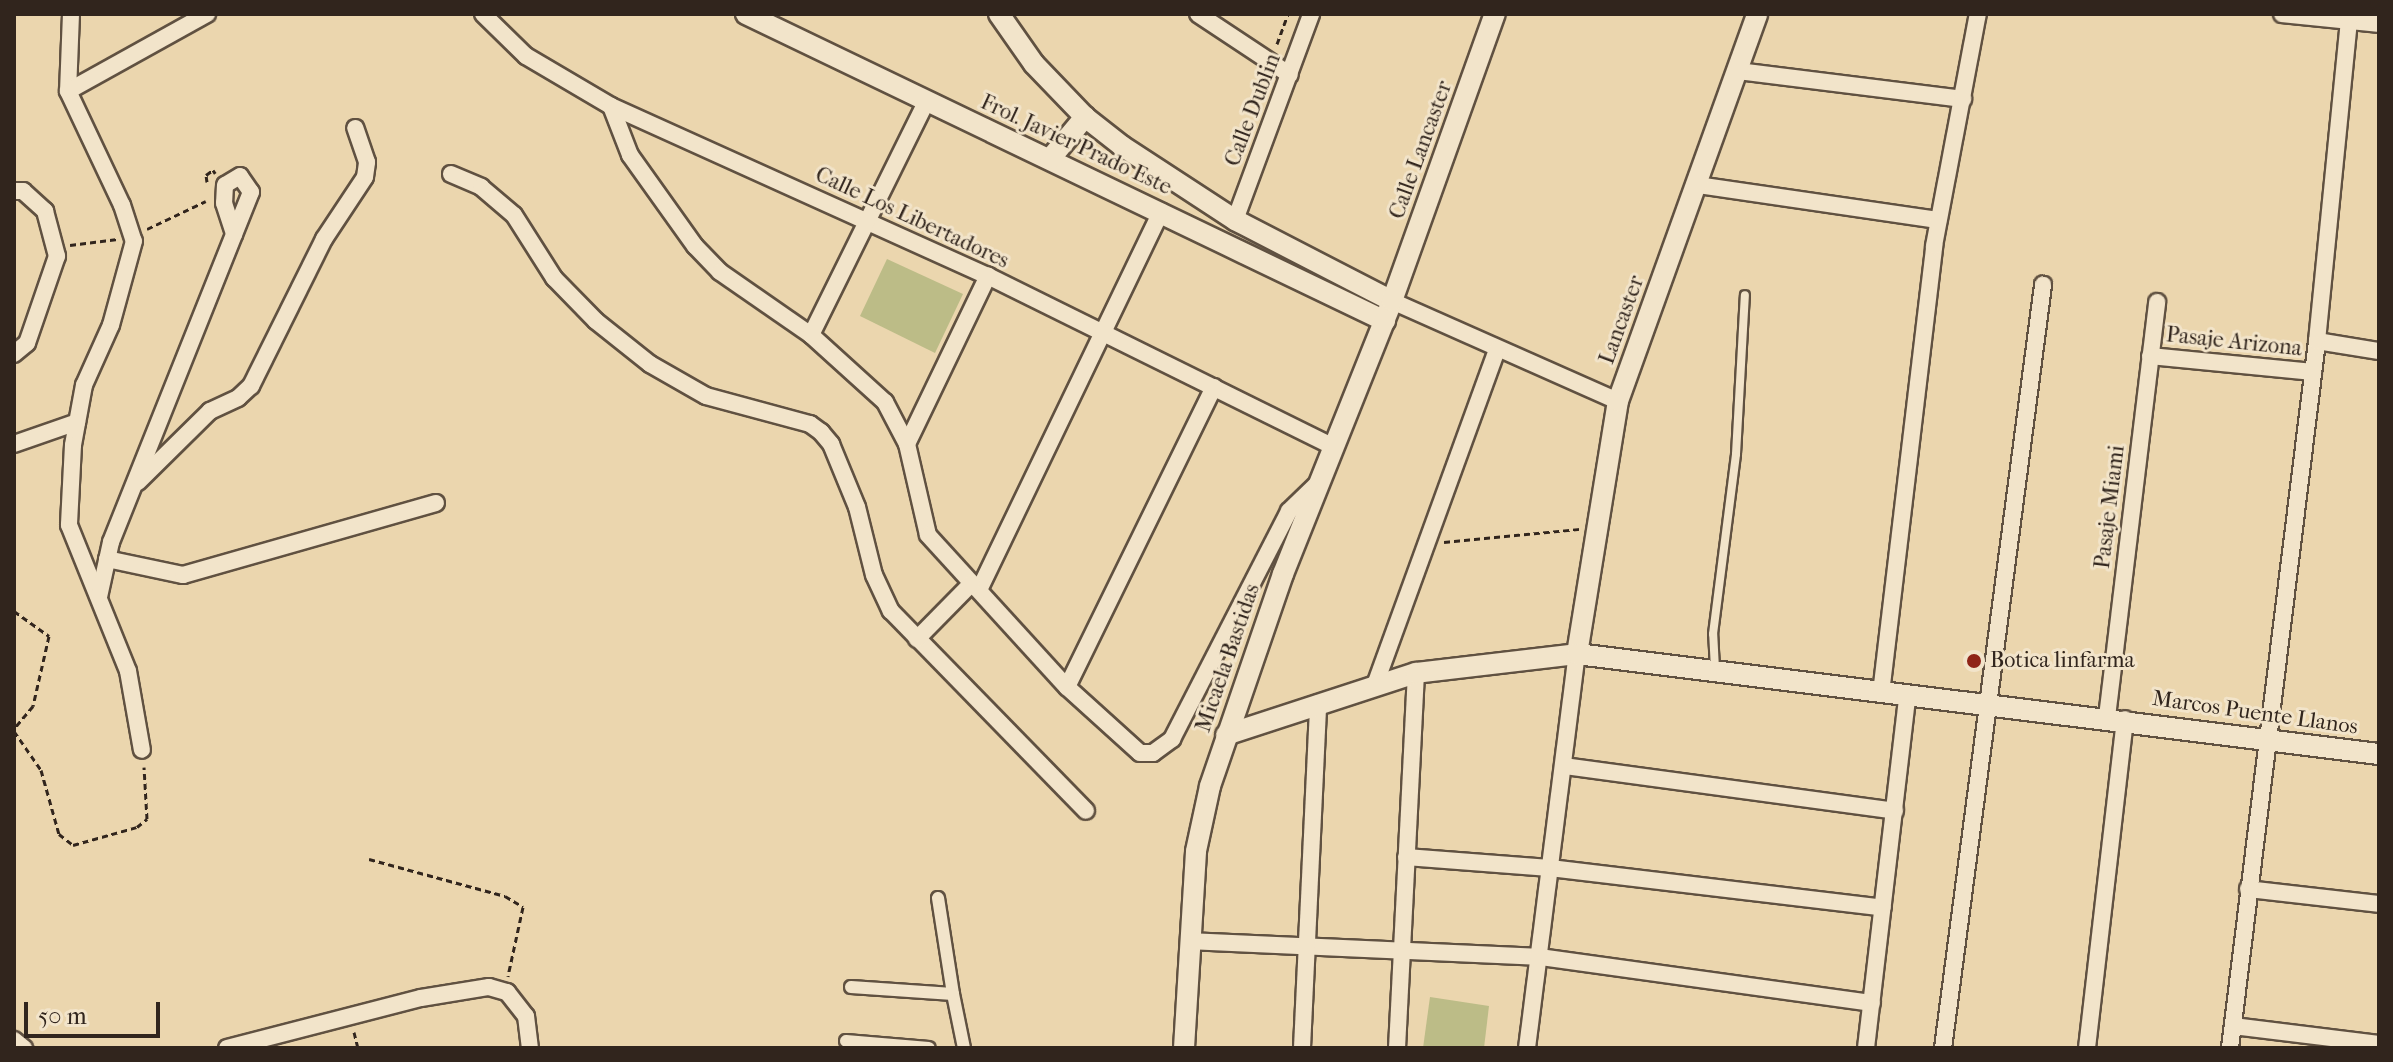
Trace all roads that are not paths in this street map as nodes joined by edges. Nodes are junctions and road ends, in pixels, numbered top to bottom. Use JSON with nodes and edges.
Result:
{"nodes":[{"id":1,"x":71,"y":14,"type":"edge"},
{"id":2,"x":207,"y":14,"type":"edge"},
{"id":3,"x":483,"y":14,"type":"edge"},
{"id":4,"x":746,"y":14,"type":"edge"},
{"id":5,"x":999,"y":14,"type":"edge"},
{"id":6,"x":1198,"y":14,"type":"edge"},
{"id":7,"x":1311,"y":14,"type":"edge"},
{"id":8,"x":1495,"y":14,"type":"edge"},
{"id":9,"x":1757,"y":14,"type":"edge"},
{"id":10,"x":1978,"y":14,"type":"edge"},
{"id":11,"x":2282,"y":14,"type":"edge"},
{"id":12,"x":2349,"y":22,"type":"junction"},
{"id":13,"x":2379,"y":24,"type":"edge"},
{"id":14,"x":1738,"y":71,"type":"junction"},
{"id":15,"x":1290,"y":75,"type":"junction"},
{"id":16,"x":68,"y":91,"type":"junction"},
{"id":17,"x":1963,"y":99,"type":"junction"},
{"id":18,"x":927,"y":100,"type":"junction"},
{"id":19,"x":611,"y":106,"type":"junction"},
{"id":20,"x":1085,"y":117,"type":"junction"},
{"id":21,"x":355,"y":128,"type":"dead end"},
{"id":22,"x":1050,"y":159,"type":"junction"},
{"id":23,"x":451,"y":174,"type":"dead end"},
{"id":24,"x":1698,"y":185,"type":"junction"},
{"id":25,"x":14,"y":191,"type":"edge"},
{"id":26,"x":1161,"y":212,"type":"junction"},
{"id":27,"x":1235,"y":220,"type":"junction"},
{"id":28,"x":1938,"y":220,"type":"junction"},
{"id":29,"x":870,"y":222,"type":"junction"},
{"id":30,"x":234,"y":234,"type":"junction"},
{"id":31,"x":988,"y":276,"type":"junction"},
{"id":32,"x":2043,"y":285,"type":"dead end"},
{"id":33,"x":1745,"y":295,"type":"dead end"},
{"id":34,"x":1392,"y":301,"type":"junction"},
{"id":35,"x":2157,"y":302,"type":"dead end"},
{"id":36,"x":1385,"y":321,"type":"junction"},
{"id":37,"x":1105,"y":333,"type":"junction"},
{"id":38,"x":811,"y":335,"type":"junction"},
{"id":39,"x":2317,"y":341,"type":"junction"},
{"id":40,"x":1497,"y":349,"type":"junction"},
{"id":41,"x":2379,"y":351,"type":"edge"},
{"id":42,"x":14,"y":354,"type":"edge"},
{"id":43,"x":2150,"y":356,"type":"junction"},
{"id":44,"x":2313,"y":372,"type":"junction"},
{"id":45,"x":1214,"y":387,"type":"junction"},
{"id":46,"x":1618,"y":401,"type":"junction"},
{"id":47,"x":77,"y":422,"type":"junction"},
{"id":48,"x":14,"y":444,"type":"edge"},
{"id":49,"x":907,"y":444,"type":"junction"},
{"id":50,"x":1334,"y":447,"type":"junction"},
{"id":51,"x":1319,"y":482,"type":"junction"},
{"id":52,"x":137,"y":483,"type":"junction"},
{"id":53,"x":436,"y":503,"type":"dead end"},
{"id":54,"x":107,"y":559,"type":"junction"},
{"id":55,"x":975,"y":586,"type":"junction"},
{"id":56,"x":99,"y":597,"type":"junction"},
{"id":57,"x":917,"y":639,"type":"junction"},
{"id":58,"x":1577,"y":654,"type":"junction"},
{"id":59,"x":1416,"y":673,"type":"junction"},
{"id":60,"x":1715,"y":674,"type":"junction"},
{"id":61,"x":1375,"y":685,"type":"junction"},
{"id":62,"x":1067,"y":687,"type":"junction"},
{"id":63,"x":1881,"y":693,"type":"junction"},
{"id":64,"x":1907,"y":697,"type":"junction"},
{"id":65,"x":1318,"y":703,"type":"junction"},
{"id":66,"x":1985,"y":704,"type":"junction"},
{"id":67,"x":2116,"y":718,"type":"junction"},
{"id":68,"x":1226,"y":735,"type":"junction"},
{"id":69,"x":2267,"y":738,"type":"junction"},
{"id":70,"x":142,"y":750,"type":"road end"},
{"id":71,"x":2379,"y":754,"type":"edge"},
{"id":72,"x":1564,"y":766,"type":"junction"},
{"id":73,"x":1086,"y":811,"type":"dead end"},
{"id":74,"x":1895,"y":811,"type":"junction"},
{"id":75,"x":1406,"y":857,"type":"junction"},
{"id":76,"x":1550,"y":868,"type":"junction"},
{"id":77,"x":2248,"y":889,"type":"junction"},
{"id":78,"x":938,"y":898,"type":"dead end"},
{"id":79,"x":2379,"y":904,"type":"edge"},
{"id":80,"x":1883,"y":908,"type":"junction"},
{"id":81,"x":1190,"y":941,"type":"junction"},
{"id":82,"x":1306,"y":948,"type":"junction"},
{"id":83,"x":1401,"y":953,"type":"junction"},
{"id":84,"x":1540,"y":957,"type":"junction"},
{"id":85,"x":851,"y":987,"type":"dead end"},
{"id":86,"x":953,"y":994,"type":"junction"},
{"id":87,"x":1872,"y":1003,"type":"junction"},
{"id":88,"x":2233,"y":1026,"type":"junction"},
{"id":89,"x":14,"y":1040,"type":"edge"},
{"id":90,"x":846,"y":1041,"type":"dead end"},
{"id":91,"x":2379,"y":1044,"type":"edge"},
{"id":92,"x":24,"y":1048,"type":"edge"},
{"id":93,"x":227,"y":1048,"type":"edge"},
{"id":94,"x":530,"y":1048,"type":"edge"},
{"id":95,"x":929,"y":1048,"type":"edge"},
{"id":96,"x":964,"y":1048,"type":"edge"},
{"id":97,"x":1184,"y":1048,"type":"edge"},
{"id":98,"x":1302,"y":1048,"type":"edge"},
{"id":99,"x":1397,"y":1048,"type":"edge"},
{"id":100,"x":1527,"y":1048,"type":"edge"},
{"id":101,"x":1866,"y":1048,"type":"edge"},
{"id":102,"x":1943,"y":1048,"type":"edge"},
{"id":103,"x":2087,"y":1048,"type":"edge"},
{"id":104,"x":2230,"y":1048,"type":"edge"}],
"edges":[{"from":1,"to":16,"type":"street"},
{"from":2,"to":16,"type":"street"},
{"from":3,"to":19,"type":"street","name":"Calle Los Libertadores"},
{"from":4,"to":18,"type":"street","name":"Frol. Javier Prado Este"},
{"from":5,"to":20,"type":"street"},
{"from":6,"to":15,"type":"street"},
{"from":7,"to":15,"type":"street","name":"Calle Dublin"},
{"from":8,"to":34,"type":"street","name":"Calle Lancaster"},
{"from":9,"to":14,"type":"street","name":"Lancaster"},
{"from":10,"to":17,"type":"street"},
{"from":11,"to":12,"type":"street"},
{"from":12,"to":13,"type":"street"},
{"from":12,"to":39,"type":"street"},
{"from":14,"to":17,"type":"street"},
{"from":14,"to":24,"type":"street","name":"Lancaster"},
{"from":15,"to":27,"type":"street","name":"Calle Dublin"},
{"from":16,"to":47,"type":"street"},
{"from":17,"to":28,"type":"street"},
{"from":18,"to":22,"type":"street","name":"Frol. Javier Prado Este"},
{"from":18,"to":29,"type":"street"},
{"from":19,"to":29,"type":"street","name":"Calle Los Libertadores"},
{"from":19,"to":38,"type":"street"},
{"from":20,"to":22,"type":"street"},
{"from":20,"to":27,"type":"street"},
{"from":21,"to":52,"type":"street"},
{"from":22,"to":26,"type":"street","name":"Frol. Javier Prado Este"},
{"from":23,"to":57,"type":"street"},
{"from":24,"to":28,"type":"street"},
{"from":24,"to":46,"type":"street","name":"Lancaster"},
{"from":25,"to":42,"type":"street"},
{"from":26,"to":36,"type":"street","name":"Frol. Javier Prado Este"},
{"from":26,"to":37,"type":"street"},
{"from":27,"to":34,"type":"street"},
{"from":28,"to":63,"type":"street"},
{"from":29,"to":31,"type":"street","name":"Calle Los Libertadores"},
{"from":29,"to":38,"type":"street"},
{"from":30,"to":30,"type":"street"},
{"from":30,"to":52,"type":"street"},
{"from":31,"to":37,"type":"street","name":"Calle Los Libertadores"},
{"from":31,"to":49,"type":"street"},
{"from":32,"to":66,"type":"street"},
{"from":33,"to":60,"type":"lane"},
{"from":34,"to":36,"type":"street","name":"Micaela Bastidas"},
{"from":34,"to":40,"type":"street"},
{"from":35,"to":43,"type":"street","name":"Pasaje Miami"},
{"from":36,"to":50,"type":"street","name":"Micaela Bastidas"},
{"from":37,"to":45,"type":"street","name":"Calle Los Libertadores"},
{"from":37,"to":55,"type":"street"},
{"from":38,"to":49,"type":"street"},
{"from":39,"to":41,"type":"street"},
{"from":39,"to":44,"type":"street"},
{"from":40,"to":46,"type":"street"},
{"from":40,"to":61,"type":"street"},
{"from":43,"to":44,"type":"street","name":"Pasaje Arizona"},
{"from":43,"to":67,"type":"street","name":"Pasaje Miami"},
{"from":44,"to":69,"type":"street"},
{"from":45,"to":50,"type":"street","name":"Calle Los Libertadores"},
{"from":45,"to":62,"type":"street"},
{"from":46,"to":58,"type":"street","name":"Lancaster"},
{"from":47,"to":48,"type":"street"},
{"from":47,"to":56,"type":"street"},
{"from":49,"to":55,"type":"street"},
{"from":50,"to":51,"type":"street","name":"Micaela Bastidas"},
{"from":51,"to":62,"type":"street"},
{"from":51,"to":68,"type":"street","name":"Micaela Bastidas"},
{"from":52,"to":54,"type":"street"},
{"from":53,"to":54,"type":"street"},
{"from":54,"to":56,"type":"street"},
{"from":55,"to":57,"type":"street"},
{"from":55,"to":62,"type":"street"},
{"from":56,"to":70,"type":"street"},
{"from":57,"to":73,"type":"street"},
{"from":58,"to":59,"type":"street","name":"Marcos Puente Llanos"},
{"from":58,"to":60,"type":"street","name":"Marcos Puente Llanos"},
{"from":58,"to":72,"type":"street"},
{"from":59,"to":61,"type":"street","name":"Marcos Puente Llanos"},
{"from":59,"to":75,"type":"street"},
{"from":60,"to":63,"type":"street","name":"Marcos Puente Llanos"},
{"from":61,"to":65,"type":"street","name":"Marcos Puente Llanos"},
{"from":63,"to":64,"type":"street","name":"Marcos Puente Llanos"},
{"from":64,"to":66,"type":"street","name":"Marcos Puente Llanos"},
{"from":64,"to":74,"type":"street"},
{"from":65,"to":68,"type":"street","name":"Marcos Puente Llanos"},
{"from":65,"to":82,"type":"street"},
{"from":66,"to":67,"type":"street","name":"Marcos Puente Llanos"},
{"from":66,"to":102,"type":"street"},
{"from":67,"to":69,"type":"street","name":"Marcos Puente Llanos"},
{"from":67,"to":103,"type":"street","name":"Pasaje Miami"},
{"from":68,"to":81,"type":"street","name":"Micaela Bastidas"},
{"from":69,"to":71,"type":"street","name":"Marcos Puente Llanos"},
{"from":69,"to":77,"type":"street"},
{"from":72,"to":74,"type":"street"},
{"from":72,"to":76,"type":"street"},
{"from":74,"to":80,"type":"street"},
{"from":75,"to":76,"type":"street"},
{"from":75,"to":83,"type":"street"},
{"from":76,"to":80,"type":"street"},
{"from":76,"to":84,"type":"street"},
{"from":77,"to":79,"type":"street"},
{"from":77,"to":88,"type":"street"},
{"from":78,"to":86,"type":"street"},
{"from":80,"to":87,"type":"street"},
{"from":81,"to":82,"type":"street"},
{"from":81,"to":97,"type":"street","name":"Micaela Bastidas"},
{"from":82,"to":83,"type":"street"},
{"from":82,"to":98,"type":"street"},
{"from":83,"to":84,"type":"street"},
{"from":83,"to":99,"type":"street"},
{"from":84,"to":87,"type":"street"},
{"from":84,"to":100,"type":"street"},
{"from":85,"to":86,"type":"street"},
{"from":86,"to":96,"type":"street"},
{"from":87,"to":101,"type":"street"},
{"from":88,"to":91,"type":"street"},
{"from":88,"to":104,"type":"street"},
{"from":89,"to":92,"type":"street"},
{"from":90,"to":95,"type":"street"},
{"from":93,"to":94,"type":"street"}]}
